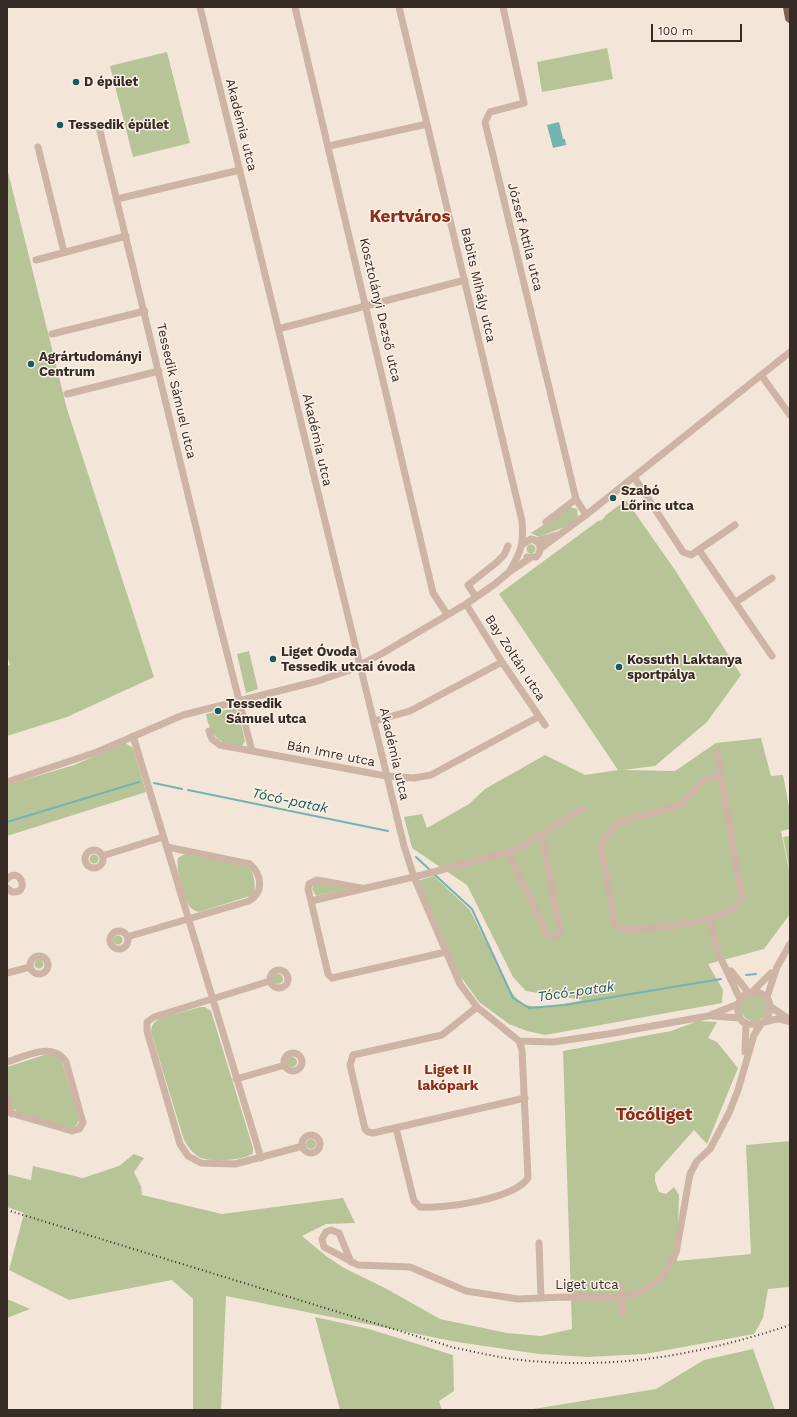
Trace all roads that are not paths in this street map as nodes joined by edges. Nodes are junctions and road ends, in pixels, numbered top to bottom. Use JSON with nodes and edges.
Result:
{"nodes":[{"id":1,"x":200,"y":7,"type":"edge"},
{"id":2,"x":295,"y":7,"type":"edge"},
{"id":3,"x":399,"y":7,"type":"edge"},
{"id":4,"x":503,"y":7,"type":"edge"},
{"id":5,"x":788,"y":7,"type":"edge"},
{"id":6,"x":790,"y":18,"type":"edge"},
{"id":7,"x":427,"y":124,"type":"junction"},
{"id":8,"x":99,"y":127,"type":"dead end"},
{"id":9,"x":329,"y":146,"type":"junction"},
{"id":10,"x":38,"y":147,"type":"dead end"},
{"id":11,"x":240,"y":170,"type":"junction"},
{"id":12,"x":117,"y":199,"type":"junction"},
{"id":13,"x":126,"y":236,"type":"junction"},
{"id":14,"x":64,"y":252,"type":"junction"},
{"id":15,"x":36,"y":260,"type":"dead end"},
{"id":16,"x":465,"y":280,"type":"junction"},
{"id":17,"x":367,"y":306,"type":"junction"},
{"id":18,"x":145,"y":311,"type":"junction"},
{"id":19,"x":278,"y":329,"type":"junction"},
{"id":20,"x":52,"y":334,"type":"dead end"},
{"id":21,"x":790,"y":352,"type":"edge"},
{"id":22,"x":158,"y":372,"type":"junction"},
{"id":23,"x":761,"y":375,"type":"junction"},
{"id":24,"x":67,"y":394,"type":"dead end"},
{"id":25,"x":790,"y":415,"type":"edge"},
{"id":26,"x":634,"y":477,"type":"junction"},
{"id":27,"x":576,"y":499,"type":"junction"},
{"id":28,"x":586,"y":515,"type":"junction"},
{"id":29,"x":522,"y":521,"type":"junction"},
{"id":30,"x":546,"y":522,"type":"dead end"},
{"id":31,"x":735,"y":525,"type":"dead end"},
{"id":32,"x":561,"y":534,"type":"junction"},
{"id":33,"x":534,"y":540,"type":"junction"},
{"id":34,"x":508,"y":546,"type":"dead end"},
{"id":35,"x":522,"y":547,"type":"junction"},
{"id":36,"x":540,"y":549,"type":"junction"},
{"id":37,"x":699,"y":550,"type":"junction"},
{"id":38,"x":530,"y":558,"type":"junction"},
{"id":39,"x":509,"y":572,"type":"junction"},
{"id":40,"x":772,"y":578,"type":"dead end"},
{"id":41,"x":476,"y":597,"type":"junction"},
{"id":42,"x":736,"y":602,"type":"junction"},
{"id":43,"x":466,"y":604,"type":"junction"},
{"id":44,"x":447,"y":614,"type":"junction"},
{"id":45,"x":772,"y":656,"type":"dead end"},
{"id":46,"x":502,"y":662,"type":"junction"},
{"id":47,"x":359,"y":666,"type":"junction"},
{"id":48,"x":239,"y":701,"type":"junction"},
{"id":49,"x":538,"y":717,"type":"junction"},
{"id":50,"x":374,"y":721,"type":"junction"},
{"id":51,"x":545,"y":726,"type":"dead end"},
{"id":52,"x":209,"y":731,"type":"dead end"},
{"id":53,"x":133,"y":736,"type":"junction"},
{"id":54,"x":252,"y":751,"type":"junction"},
{"id":55,"x":717,"y":752,"type":"dead end"},
{"id":56,"x":386,"y":776,"type":"junction"},
{"id":57,"x":721,"y":776,"type":"junction"},
{"id":58,"x":7,"y":782,"type":"edge"},
{"id":59,"x":582,"y":809,"type":"dead end"},
{"id":60,"x":542,"y":834,"type":"junction"},
{"id":61,"x":163,"y":837,"type":"junction"},
{"id":62,"x":167,"y":847,"type":"junction"},
{"id":63,"x":508,"y":852,"type":"junction"},
{"id":64,"x":102,"y":856,"type":"dead end"},
{"id":65,"x":414,"y":877,"type":"junction"},
{"id":66,"x":7,"y":879,"type":"edge"},
{"id":67,"x":7,"y":888,"type":"edge"},
{"id":68,"x":364,"y":888,"type":"junction"},
{"id":69,"x":311,"y":901,"type":"junction"},
{"id":70,"x":188,"y":919,"type":"junction"},
{"id":71,"x":711,"y":919,"type":"junction"},
{"id":72,"x":127,"y":938,"type":"dead end"},
{"id":73,"x":790,"y":944,"type":"edge"},
{"id":74,"x":446,"y":952,"type":"junction"},
{"id":75,"x":724,"y":962,"type":"junction"},
{"id":76,"x":30,"y":966,"type":"dead end"},
{"id":77,"x":776,"y":967,"type":"junction"},
{"id":78,"x":7,"y":973,"type":"edge"},
{"id":79,"x":270,"y":981,"type":"dead end"},
{"id":80,"x":750,"y":992,"type":"junction"},
{"id":81,"x":767,"y":997,"type":"junction"},
{"id":82,"x":212,"y":999,"type":"junction"},
{"id":83,"x":739,"y":1001,"type":"junction"},
{"id":84,"x":477,"y":1007,"type":"junction"},
{"id":85,"x":771,"y":1007,"type":"junction"},
{"id":86,"x":708,"y":1016,"type":"junction"},
{"id":87,"x":740,"y":1018,"type":"junction"},
{"id":88,"x":790,"y":1021,"type":"edge"},
{"id":89,"x":763,"y":1022,"type":"junction"},
{"id":90,"x":746,"y":1023,"type":"junction"},
{"id":91,"x":519,"y":1041,"type":"junction"},
{"id":92,"x":7,"y":1062,"type":"edge"},
{"id":93,"x":744,"y":1064,"type":"junction"},
{"id":94,"x":284,"y":1065,"type":"dead end"},
{"id":95,"x":236,"y":1079,"type":"junction"},
{"id":96,"x":7,"y":1097,"type":"edge"},
{"id":97,"x":525,"y":1098,"type":"junction"},
{"id":98,"x":10,"y":1113,"type":"edge"},
{"id":99,"x":396,"y":1128,"type":"junction"},
{"id":100,"x":303,"y":1146,"type":"dead end"},
{"id":101,"x":261,"y":1158,"type":"junction"},
{"id":102,"x":539,"y":1243,"type":"dead end"},
{"id":103,"x":351,"y":1262,"type":"junction"},
{"id":104,"x":620,"y":1286,"type":"dead end"},
{"id":105,"x":541,"y":1298,"type":"junction"},
{"id":106,"x":620,"y":1298,"type":"junction"},
{"id":107,"x":622,"y":1312,"type":"dead end"}],
"edges":[{"from":1,"to":11,"type":"street","name":"Akadémia utca"},
{"from":2,"to":9,"type":"street","name":"Kosztolányi Dezső utca"},
{"from":3,"to":7,"type":"street","name":"Babits Mihály utca"},
{"from":4,"to":27,"type":"street","name":"József Attila utca"},
{"from":5,"to":6,"type":"main road"},
{"from":7,"to":9,"type":"street"},
{"from":7,"to":16,"type":"street","name":"Babits Mihály utca"},
{"from":8,"to":12,"type":"street","name":"Tessedik Sámuel utca"},
{"from":9,"to":17,"type":"street","name":"Kosztolányi Dezső utca"},
{"from":10,"to":14,"type":"street"},
{"from":11,"to":12,"type":"street"},
{"from":11,"to":19,"type":"street","name":"Akadémia utca"},
{"from":12,"to":13,"type":"street","name":"Tessedik Sámuel utca"},
{"from":13,"to":14,"type":"street"},
{"from":13,"to":18,"type":"street","name":"Tessedik Sámuel utca"},
{"from":14,"to":15,"type":"street"},
{"from":16,"to":17,"type":"street"},
{"from":16,"to":29,"type":"street","name":"Babits Mihály utca"},
{"from":17,"to":19,"type":"street"},
{"from":17,"to":44,"type":"street","name":"Kosztolányi Dezső utca"},
{"from":18,"to":20,"type":"street"},
{"from":18,"to":22,"type":"street","name":"Tessedik Sámuel utca"},
{"from":19,"to":47,"type":"street","name":"Akadémia utca"},
{"from":21,"to":23,"type":"street"},
{"from":22,"to":24,"type":"street"},
{"from":22,"to":48,"type":"street","name":"Tessedik Sámuel utca"},
{"from":23,"to":25,"type":"street"},
{"from":23,"to":26,"type":"street"},
{"from":26,"to":28,"type":"street"},
{"from":26,"to":37,"type":"street"},
{"from":27,"to":28,"type":"street"},
{"from":27,"to":30,"type":"street"},
{"from":28,"to":32,"type":"street"},
{"from":29,"to":33,"type":"street","name":"Babits Mihály utca"},
{"from":29,"to":35,"type":"street","name":"Babits Mihály utca"},
{"from":31,"to":37,"type":"street"},
{"from":32,"to":33,"type":"street"},
{"from":32,"to":36,"type":"street"},
{"from":33,"to":35,"type":"street"},
{"from":33,"to":36,"type":"street"},
{"from":34,"to":41,"type":"street"},
{"from":35,"to":38,"type":"street"},
{"from":35,"to":39,"type":"street"},
{"from":36,"to":38,"type":"street"},
{"from":37,"to":42,"type":"street"},
{"from":38,"to":39,"type":"street"},
{"from":39,"to":41,"type":"street"},
{"from":40,"to":42,"type":"street"},
{"from":41,"to":43,"type":"street"},
{"from":42,"to":45,"type":"street"},
{"from":43,"to":44,"type":"street"},
{"from":43,"to":46,"type":"street","name":"Bay Zoltán utca"},
{"from":44,"to":47,"type":"street"},
{"from":46,"to":49,"type":"street","name":"Bay Zoltán utca"},
{"from":46,"to":50,"type":"street"},
{"from":47,"to":48,"type":"street"},
{"from":47,"to":50,"type":"street","name":"Akadémia utca"},
{"from":48,"to":53,"type":"street"},
{"from":48,"to":54,"type":"street","name":"Tessedik Sámuel utca"},
{"from":49,"to":51,"type":"street","name":"Bay Zoltán utca"},
{"from":49,"to":56,"type":"street","name":"Bán Imre utca"},
{"from":50,"to":56,"type":"street","name":"Akadémia utca"},
{"from":52,"to":54,"type":"street","name":"Bán Imre utca"},
{"from":53,"to":58,"type":"street"},
{"from":53,"to":61,"type":"street"},
{"from":54,"to":56,"type":"street","name":"Bán Imre utca"},
{"from":55,"to":57,"type":"street"},
{"from":56,"to":65,"type":"street","name":"Akadémia utca"},
{"from":57,"to":71,"type":"street"},
{"from":57,"to":71,"type":"street"},
{"from":59,"to":60,"type":"street"},
{"from":60,"to":63,"type":"street"},
{"from":60,"to":63,"type":"street"},
{"from":61,"to":62,"type":"street"},
{"from":61,"to":64,"type":"street"},
{"from":62,"to":70,"type":"street"},
{"from":62,"to":70,"type":"street"},
{"from":63,"to":65,"type":"street"},
{"from":65,"to":68,"type":"street"},
{"from":65,"to":74,"type":"street","name":"Akadémia utca"},
{"from":66,"to":67,"type":"street"},
{"from":68,"to":69,"type":"street"},
{"from":68,"to":69,"type":"street"},
{"from":69,"to":74,"type":"street"},
{"from":70,"to":72,"type":"street"},
{"from":70,"to":82,"type":"street"},
{"from":71,"to":75,"type":"street"},
{"from":73,"to":77,"type":"street"},
{"from":74,"to":84,"type":"street","name":"Akadémia utca"},
{"from":75,"to":80,"type":"street"},
{"from":75,"to":83,"type":"street"},
{"from":76,"to":78,"type":"street"},
{"from":77,"to":80,"type":"street"},
{"from":77,"to":81,"type":"street"},
{"from":79,"to":82,"type":"street"},
{"from":80,"to":81,"type":"street"},
{"from":80,"to":83,"type":"street"},
{"from":81,"to":85,"type":"street"},
{"from":82,"to":95,"type":"street"},
{"from":82,"to":101,"type":"street"},
{"from":83,"to":86,"type":"street"},
{"from":83,"to":87,"type":"street"},
{"from":84,"to":91,"type":"street","name":"Akadémia utca"},
{"from":84,"to":99,"type":"street"},
{"from":85,"to":88,"type":"street"},
{"from":85,"to":89,"type":"street"},
{"from":86,"to":87,"type":"street"},
{"from":86,"to":91,"type":"street"},
{"from":87,"to":90,"type":"street"},
{"from":88,"to":89,"type":"street"},
{"from":89,"to":90,"type":"street"},
{"from":89,"to":93,"type":"street","name":"Liget utca"},
{"from":90,"to":93,"type":"street","name":"Liget utca"},
{"from":91,"to":97,"type":"street"},
{"from":92,"to":98,"type":"street"},
{"from":93,"to":106,"type":"street","name":"Liget utca"},
{"from":94,"to":95,"type":"street"},
{"from":95,"to":101,"type":"street"},
{"from":96,"to":98,"type":"street"},
{"from":97,"to":99,"type":"street"},
{"from":97,"to":99,"type":"street"},
{"from":100,"to":101,"type":"street"},
{"from":102,"to":105,"type":"street"},
{"from":103,"to":103,"type":"street","name":"Liget utca"},
{"from":103,"to":105,"type":"street","name":"Liget utca"},
{"from":104,"to":106,"type":"street"},
{"from":105,"to":106,"type":"street","name":"Liget utca"},
{"from":106,"to":107,"type":"street"}]}
